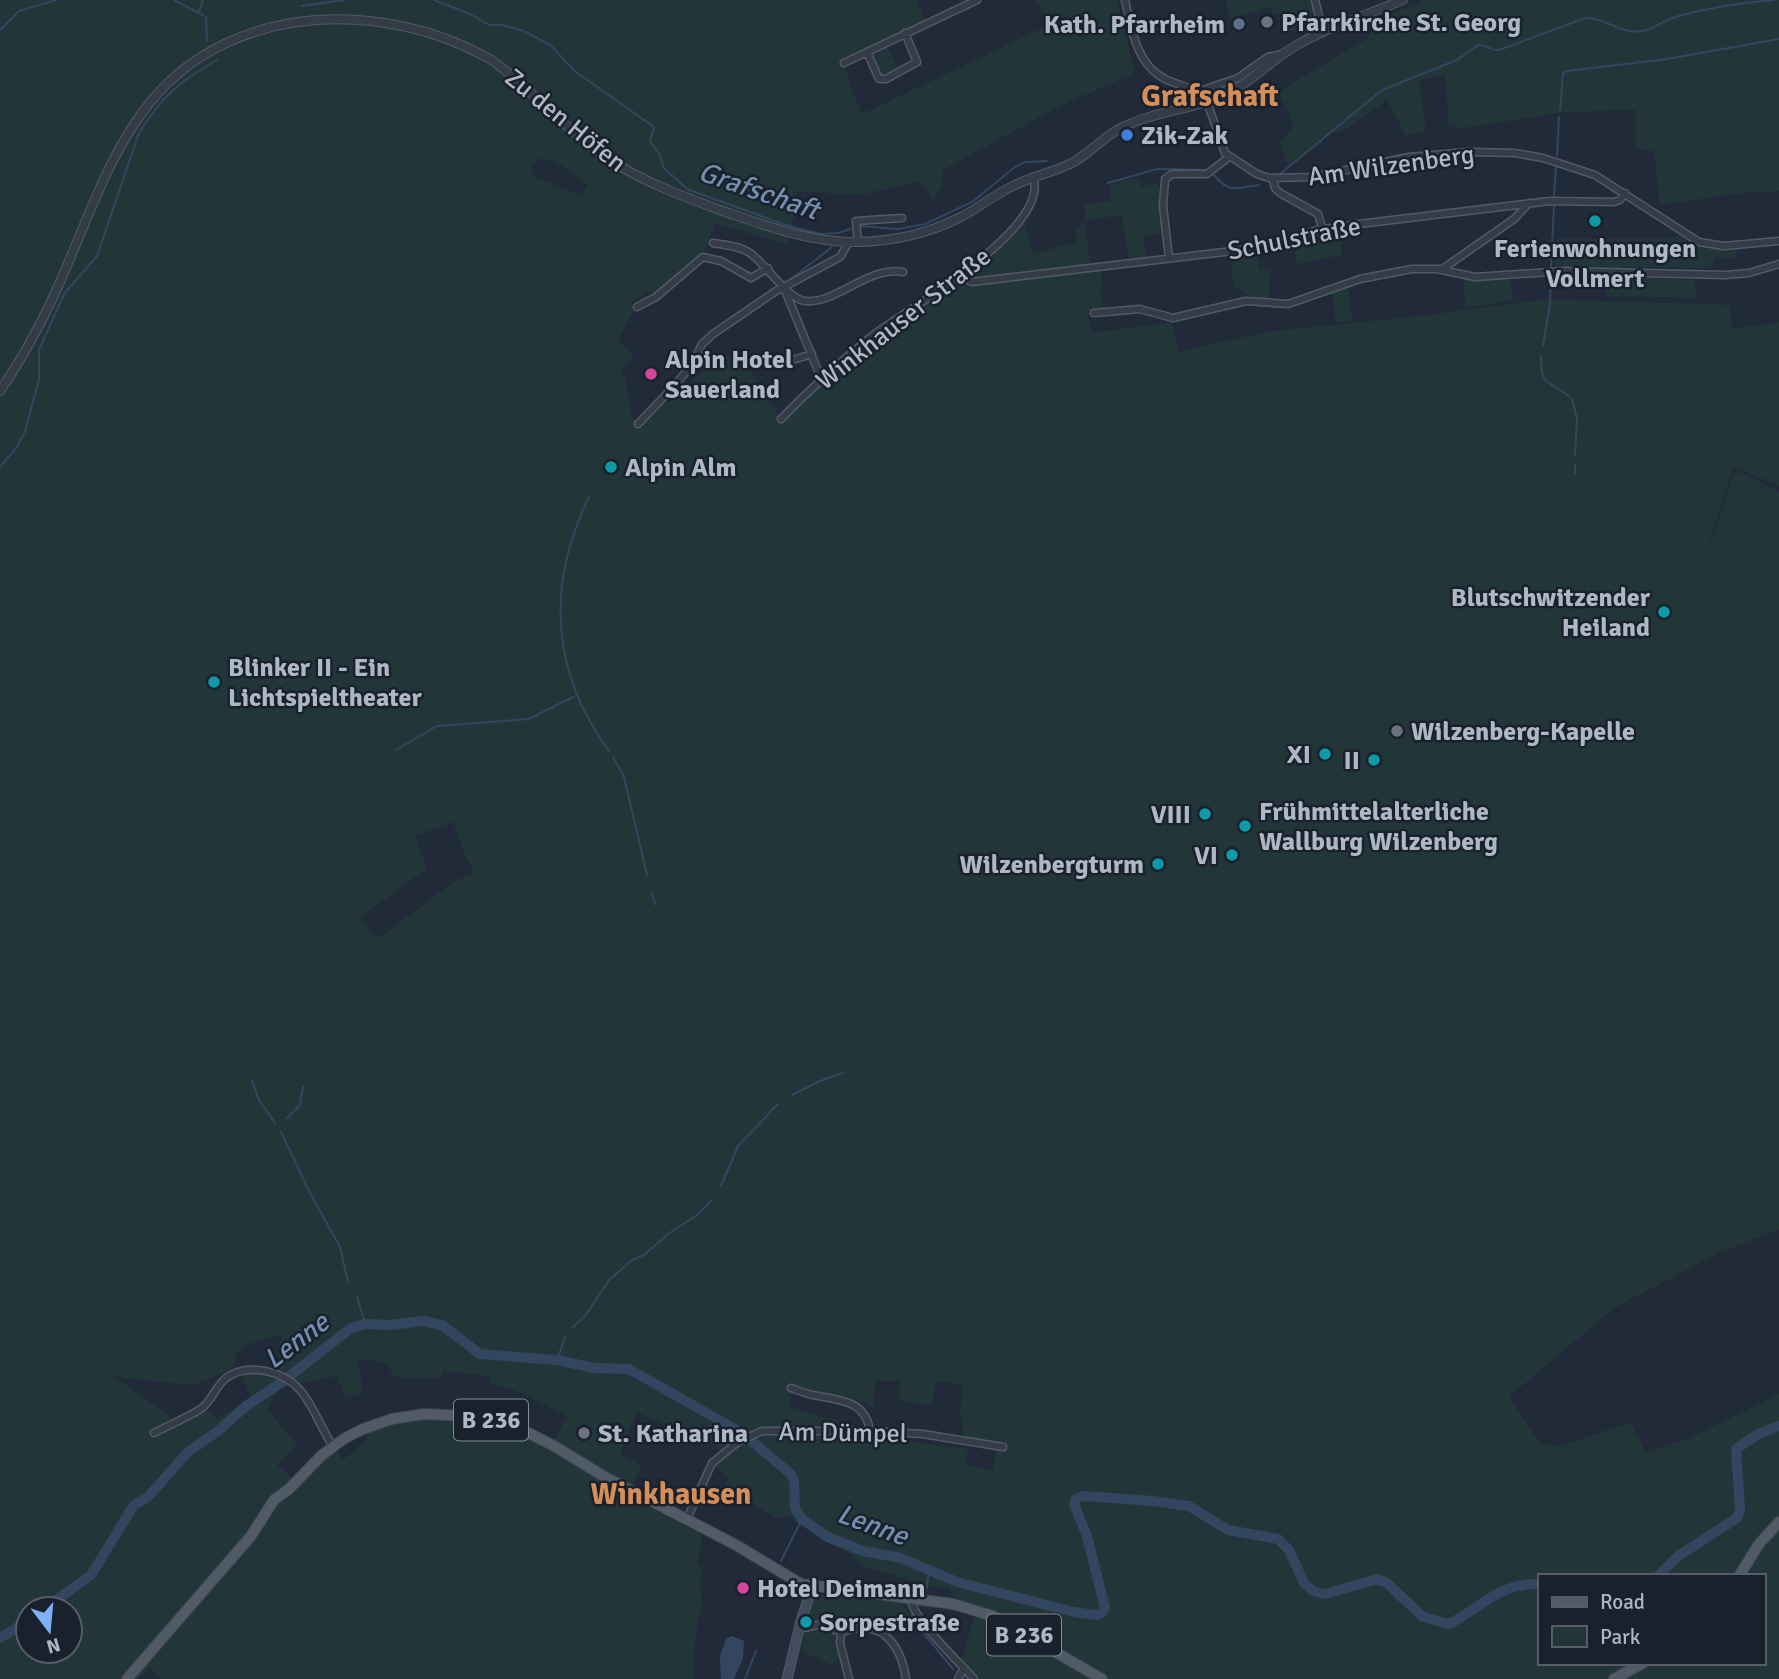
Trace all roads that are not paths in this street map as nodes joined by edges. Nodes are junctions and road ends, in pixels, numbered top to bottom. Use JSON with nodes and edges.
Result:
{"nodes":[{"id":1,"x":977,"y":0,"type":"edge"},
{"id":2,"x":1125,"y":0,"type":"edge"},
{"id":3,"x":1315,"y":0,"type":"edge"},
{"id":4,"x":1403,"y":0,"type":"edge"},
{"id":5,"x":905,"y":33,"type":"junction"},
{"id":6,"x":1322,"y":33,"type":"junction"},
{"id":7,"x":867,"y":51,"type":"junction"},
{"id":8,"x":1283,"y":54,"type":"junction"},
{"id":9,"x":844,"y":63,"type":"dead end"},
{"id":10,"x":1197,"y":92,"type":"junction"},
{"id":11,"x":1205,"y":103,"type":"junction"},
{"id":12,"x":1229,"y":157,"type":"junction"},
{"id":13,"x":1033,"y":177,"type":"junction"},
{"id":14,"x":1273,"y":179,"type":"junction"},
{"id":15,"x":1625,"y":193,"type":"junction"},
{"id":16,"x":1529,"y":203,"type":"junction"},
{"id":17,"x":902,"y":218,"type":"dead end"},
{"id":18,"x":1323,"y":230,"type":"junction"},
{"id":19,"x":1779,"y":241,"type":"edge"},
{"id":20,"x":854,"y":242,"type":"junction"},
{"id":21,"x":713,"y":243,"type":"dead end"},
{"id":22,"x":1169,"y":258,"type":"junction"},
{"id":23,"x":1779,"y":264,"type":"edge"},
{"id":24,"x":768,"y":268,"type":"junction"},
{"id":25,"x":1441,"y":270,"type":"junction"},
{"id":26,"x":903,"y":272,"type":"dead end"},
{"id":27,"x":961,"y":277,"type":"junction"},
{"id":28,"x":784,"y":286,"type":"junction"},
{"id":29,"x":636,"y":307,"type":"dead end"},
{"id":30,"x":1094,"y":313,"type":"dead end"},
{"id":31,"x":812,"y":354,"type":"junction"},
{"id":32,"x":780,"y":364,"type":"dead end"},
{"id":33,"x":821,"y":378,"type":"junction"},
{"id":34,"x":0,"y":391,"type":"edge"},
{"id":35,"x":781,"y":419,"type":"dead end"},
{"id":36,"x":638,"y":424,"type":"dead end"},
{"id":37,"x":791,"y":1388,"type":"dead end"},
{"id":38,"x":870,"y":1431,"type":"junction"},
{"id":39,"x":154,"y":1433,"type":"dead end"},
{"id":40,"x":333,"y":1446,"type":"junction"},
{"id":41,"x":1003,"y":1447,"type":"dead end"},
{"id":42,"x":687,"y":1519,"type":"junction"},
{"id":43,"x":1779,"y":1522,"type":"edge"},
{"id":44,"x":1740,"y":1574,"type":"edge"},
{"id":45,"x":812,"y":1587,"type":"junction"},
{"id":46,"x":911,"y":1599,"type":"junction"},
{"id":47,"x":799,"y":1629,"type":"junction"},
{"id":48,"x":841,"y":1633,"type":"junction"},
{"id":49,"x":1639,"y":1665,"type":"edge"},
{"id":50,"x":964,"y":1668,"type":"junction"},
{"id":51,"x":127,"y":1679,"type":"edge"},
{"id":52,"x":787,"y":1679,"type":"edge"},
{"id":53,"x":849,"y":1679,"type":"edge"},
{"id":54,"x":906,"y":1679,"type":"edge"},
{"id":55,"x":958,"y":1679,"type":"edge"},
{"id":56,"x":974,"y":1679,"type":"edge"},
{"id":57,"x":1102,"y":1679,"type":"edge"},
{"id":58,"x":1614,"y":1679,"type":"edge"}],
"edges":[{"from":1,"to":5,"type":"street"},
{"from":2,"to":10,"type":"street"},
{"from":3,"to":6,"type":"street"},
{"from":4,"to":6,"type":"street","name":"Zu den Höfen"},
{"from":5,"to":7,"type":"street"},
{"from":5,"to":7,"type":"street"},
{"from":6,"to":8,"type":"street","name":"Zu den Höfen"},
{"from":7,"to":9,"type":"street"},
{"from":8,"to":10,"type":"street"},
{"from":8,"to":11,"type":"street","name":"Zu den Höfen"},
{"from":10,"to":11,"type":"street"},
{"from":11,"to":12,"type":"street"},
{"from":11,"to":13,"type":"street","name":"Zu den Höfen"},
{"from":12,"to":14,"type":"street","name":"Am Wilzenberg"},
{"from":12,"to":22,"type":"street"},
{"from":13,"to":20,"type":"street","name":"Zu den Höfen"},
{"from":13,"to":27,"type":"street","name":"Winkhauser Straße"},
{"from":14,"to":15,"type":"street","name":"Am Wilzenberg"},
{"from":14,"to":18,"type":"street","name":"Am Wilzenberg"},
{"from":15,"to":16,"type":"street","name":"Schulstraße"},
{"from":15,"to":19,"type":"street","name":"Am Wilzenberg"},
{"from":16,"to":18,"type":"street","name":"Schulstraße"},
{"from":16,"to":25,"type":"street"},
{"from":17,"to":20,"type":"street"},
{"from":18,"to":22,"type":"street","name":"Schulstraße"},
{"from":20,"to":28,"type":"street"},
{"from":20,"to":34,"type":"street","name":"Zu den Höfen"},
{"from":21,"to":24,"type":"street"},
{"from":22,"to":27,"type":"street","name":"Schulstraße"},
{"from":23,"to":25,"type":"street"},
{"from":24,"to":28,"type":"street"},
{"from":24,"to":29,"type":"street"},
{"from":25,"to":30,"type":"street"},
{"from":26,"to":28,"type":"street"},
{"from":27,"to":33,"type":"street","name":"Winkhauser Straße"},
{"from":28,"to":31,"type":"street"},
{"from":28,"to":36,"type":"street"},
{"from":31,"to":32,"type":"street"},
{"from":31,"to":33,"type":"street"},
{"from":33,"to":35,"type":"street","name":"Winkhauser Straße"},
{"from":37,"to":38,"type":"street"},
{"from":38,"to":41,"type":"street","name":"Am Dümpel"},
{"from":38,"to":42,"type":"street","name":"Am Dümpel"},
{"from":39,"to":40,"type":"street"},
{"from":40,"to":42,"type":"main road","number":"B 236"},
{"from":40,"to":51,"type":"main road","number":"B 236"},
{"from":42,"to":45,"type":"main road","number":"B 236"},
{"from":43,"to":44,"type":"main road"},
{"from":45,"to":46,"type":"main road","number":"B 236"},
{"from":45,"to":47,"type":"main road"},
{"from":46,"to":50,"type":"street"},
{"from":46,"to":57,"type":"main road","number":"B 236"},
{"from":47,"to":48,"type":"street"},
{"from":47,"to":52,"type":"main road"},
{"from":48,"to":53,"type":"street"},
{"from":48,"to":54,"type":"street"},
{"from":49,"to":58,"type":"main road"},
{"from":50,"to":55,"type":"street"},
{"from":50,"to":56,"type":"street"}]}
